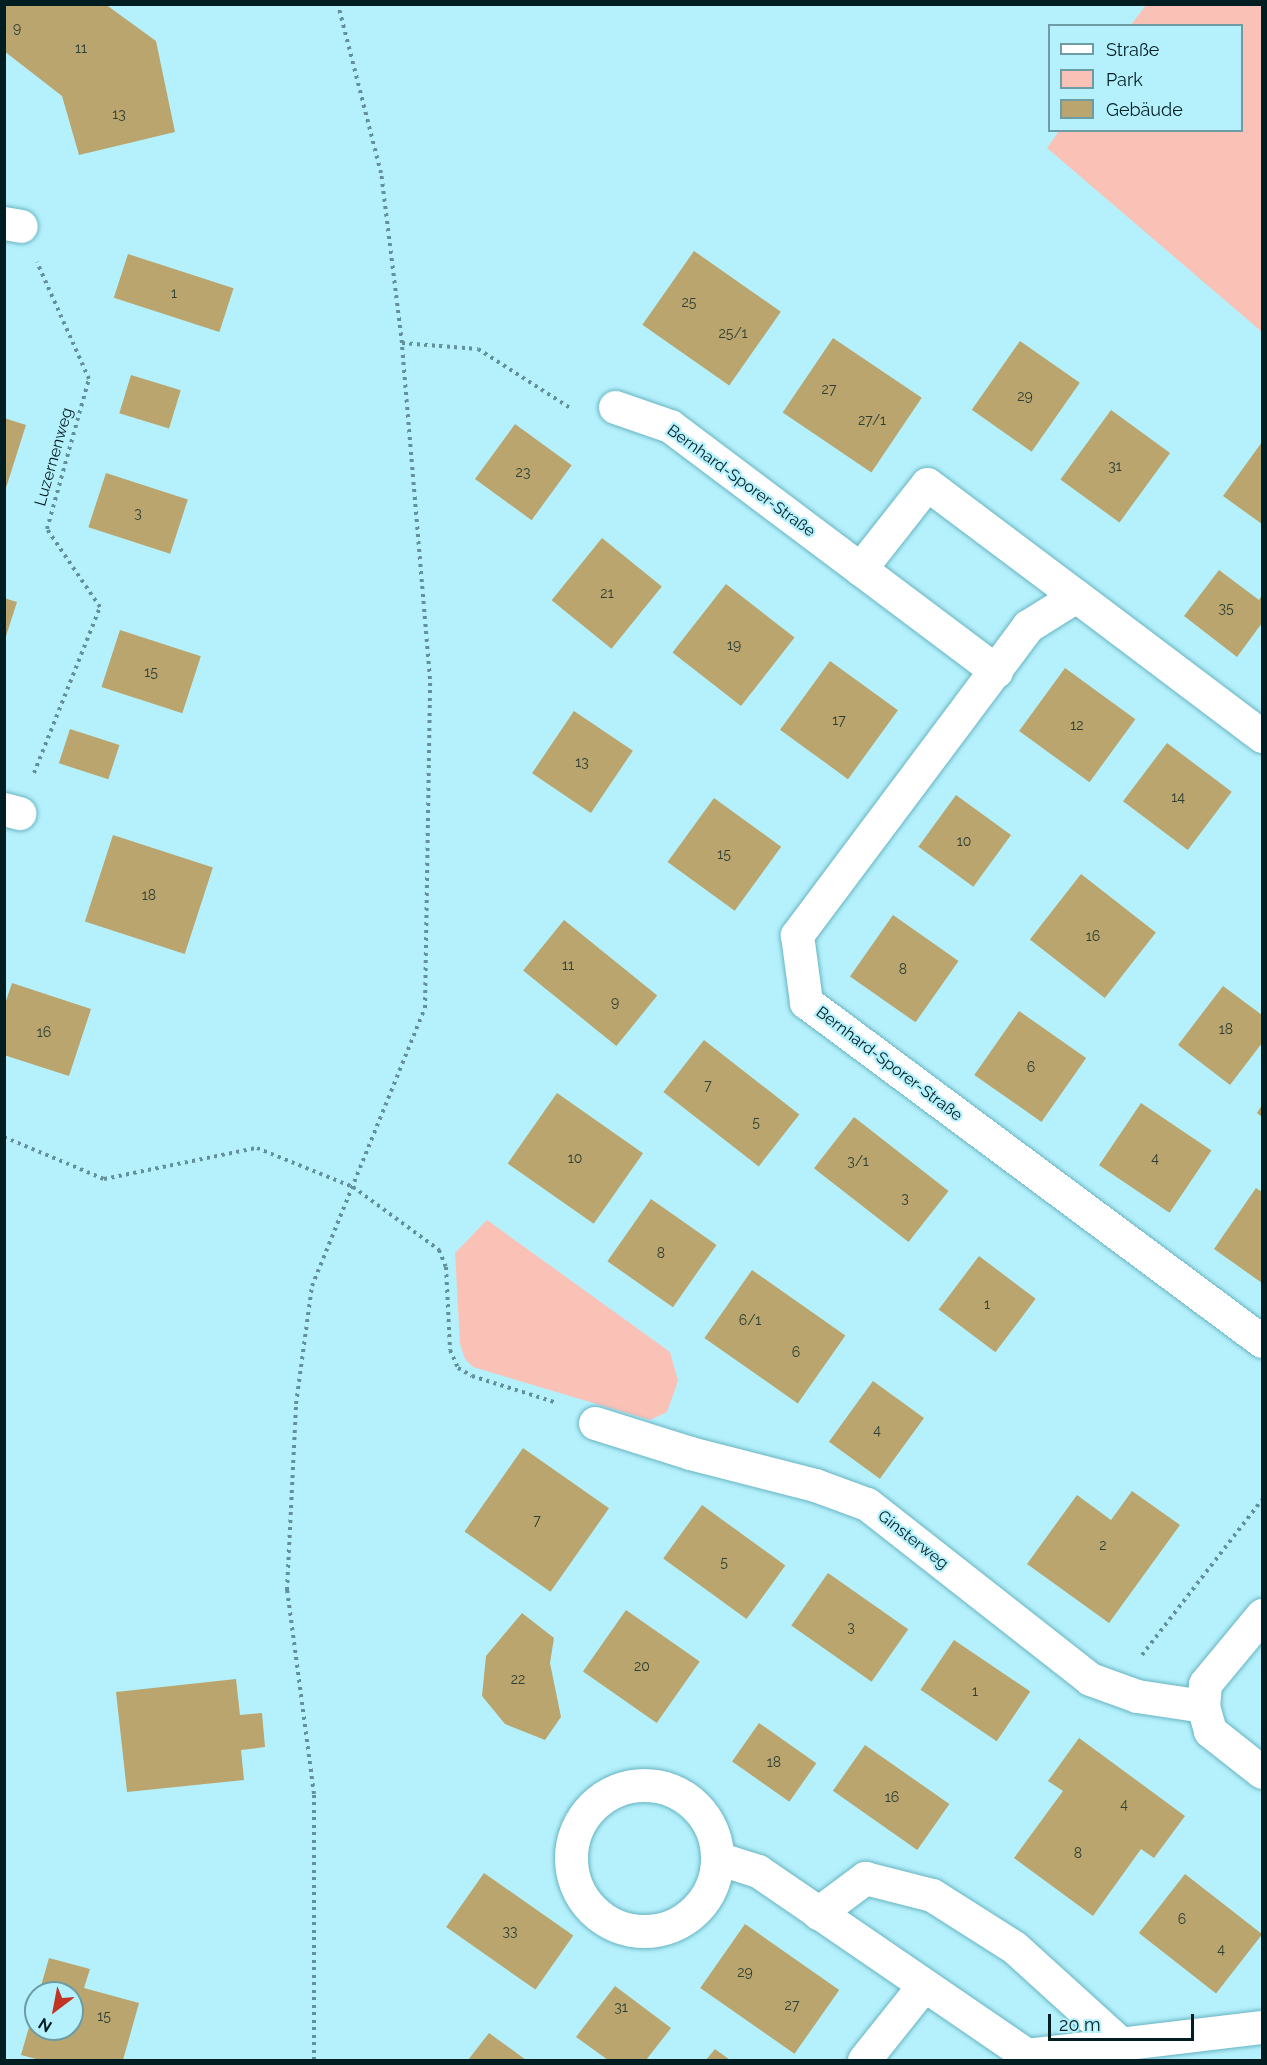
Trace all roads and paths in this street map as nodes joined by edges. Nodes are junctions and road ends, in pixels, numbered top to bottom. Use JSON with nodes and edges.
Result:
{"nodes":[{"id":1,"x":338,"y":4,"type":"edge"},
{"id":2,"x":13,"y":225,"type":"edge"},
{"id":3,"x":402,"y":343,"type":"junction"},
{"id":4,"x":615,"y":406,"type":"joint"},
{"id":5,"x":860,"y":569,"type":"junction"},
{"id":6,"x":1076,"y":596,"type":"junction"},
{"id":7,"x":996,"y":671,"type":"junction"},
{"id":8,"x":1263,"y":736,"type":"edge"},
{"id":9,"x":12,"y":811,"type":"edge"},
{"id":10,"x":4,"y":1137,"type":"edge"},
{"id":11,"x":353,"y":1187,"type":"junction"},
{"id":12,"x":1263,"y":1341,"type":"edge"},
{"id":13,"x":595,"y":1423,"type":"joint"},
{"id":14,"x":1263,"y":1500,"type":"edge"},
{"id":15,"x":1263,"y":1615,"type":"edge"},
{"id":16,"x":1116,"y":1688,"type":"junction"},
{"id":17,"x":1203,"y":1706,"type":"junction"},
{"id":18,"x":1263,"y":1772,"type":"edge"},
{"id":19,"x":717,"y":1858,"type":"junction"},
{"id":20,"x":818,"y":1913,"type":"junction"},
{"id":21,"x":923,"y":1986,"type":"junction"},
{"id":22,"x":1263,"y":2027,"type":"edge"},
{"id":23,"x":1121,"y":2044,"type":"junction"},
{"id":24,"x":314,"y":2061,"type":"edge"},
{"id":25,"x":864,"y":2061,"type":"edge"}],
"edges":[{"from":1,"to":3,"type":"path"},
{"from":2,"to":9,"type":"path","name":"Luzernenweg"},
{"from":3,"to":4,"type":"path"},
{"from":3,"to":11,"type":"path"},
{"from":4,"to":5,"type":"street","name":"Bernhard-Sporer-Straße"},
{"from":5,"to":6,"type":"street"},
{"from":5,"to":7,"type":"street","name":"Bernhard-Sporer-Straße"},
{"from":6,"to":7,"type":"street","name":"Bernhard-Sporer-Straße"},
{"from":6,"to":8,"type":"street"},
{"from":7,"to":12,"type":"street","name":"Bernhard-Sporer-Straße"},
{"from":10,"to":11,"type":"path"},
{"from":11,"to":13,"type":"path"},
{"from":11,"to":24,"type":"path"},
{"from":13,"to":16,"type":"street","name":"Ginsterweg"},
{"from":14,"to":16,"type":"path"},
{"from":15,"to":17,"type":"street"},
{"from":16,"to":17,"type":"street","name":"Ginsterweg"},
{"from":17,"to":18,"type":"street"},
{"from":19,"to":19,"type":"street"},
{"from":19,"to":20,"type":"street"},
{"from":20,"to":21,"type":"street"},
{"from":20,"to":23,"type":"street"},
{"from":21,"to":23,"type":"street"},
{"from":21,"to":25,"type":"street"},
{"from":22,"to":23,"type":"street"}]}
